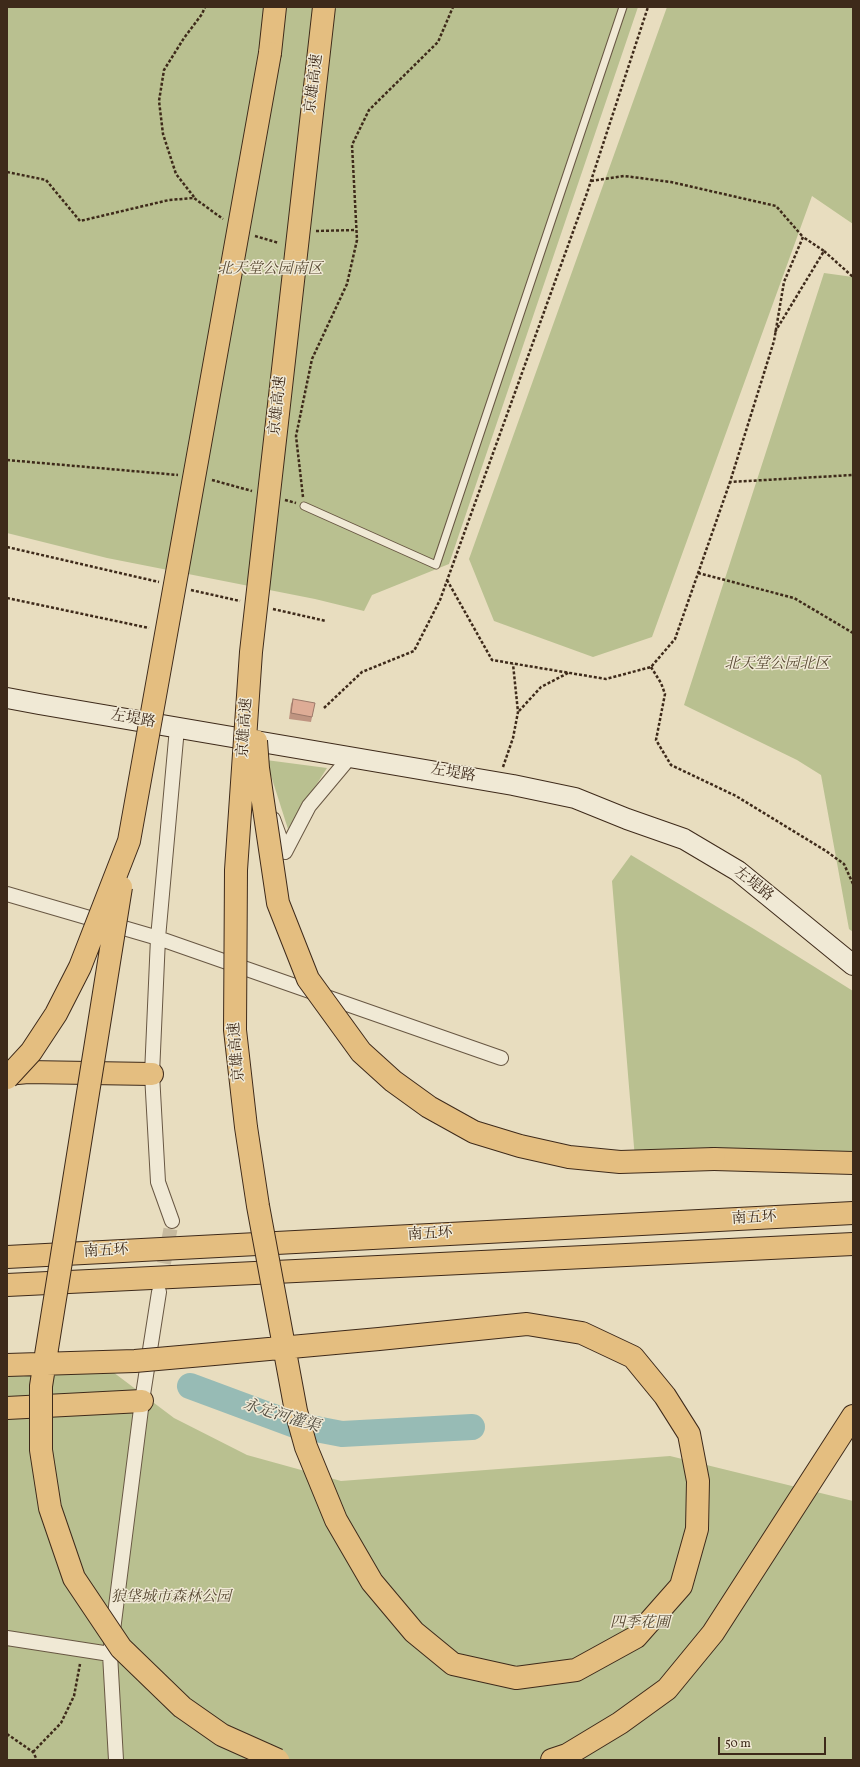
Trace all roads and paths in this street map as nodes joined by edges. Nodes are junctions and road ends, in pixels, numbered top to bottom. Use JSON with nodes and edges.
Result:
{"nodes":[{"id":1,"x":205,"y":7,"type":"edge"},
{"id":2,"x":276,"y":7,"type":"edge"},
{"id":3,"x":324,"y":7,"type":"edge"},
{"id":4,"x":623,"y":7,"type":"edge"},
{"id":5,"x":648,"y":7,"type":"edge"},
{"id":6,"x":7,"y":172,"type":"edge"},
{"id":7,"x":591,"y":181,"type":"junction"},
{"id":8,"x":194,"y":198,"type":"junction"},
{"id":9,"x":226,"y":222,"type":"dead end"},
{"id":10,"x":356,"y":230,"type":"dead end"},
{"id":11,"x":312,"y":233,"type":"dead end"},
{"id":12,"x":253,"y":235,"type":"dead end"},
{"id":13,"x":803,"y":237,"type":"junction"},
{"id":14,"x":283,"y":244,"type":"dead end"},
{"id":15,"x":824,"y":251,"type":"junction"},
{"id":16,"x":853,"y":277,"type":"edge"},
{"id":17,"x":775,"y":332,"type":"junction"},
{"id":18,"x":853,"y":474,"type":"edge"},
{"id":19,"x":730,"y":482,"type":"junction"},
{"id":20,"x":304,"y":506,"type":"dead end"},
{"id":21,"x":698,"y":574,"type":"junction"},
{"id":22,"x":447,"y":580,"type":"junction"},
{"id":23,"x":7,"y":598,"type":"edge"},
{"id":24,"x":153,"y":629,"type":"dead end"},
{"id":25,"x":853,"y":632,"type":"edge"},
{"id":26,"x":251,"y":652,"type":"junction"},
{"id":27,"x":513,"y":664,"type":"junction"},
{"id":28,"x":651,"y":667,"type":"junction"},
{"id":29,"x":569,"y":672,"type":"junction"},
{"id":30,"x":7,"y":698,"type":"edge"},
{"id":31,"x":324,"y":708,"type":"dead end"},
{"id":32,"x":518,"y":712,"type":"junction"},
{"id":33,"x":177,"y":728,"type":"junction"},
{"id":34,"x":234,"y":737,"type":"junction"},
{"id":35,"x":350,"y":757,"type":"junction"},
{"id":36,"x":498,"y":782,"type":"junction"},
{"id":37,"x":128,"y":841,"type":"junction"},
{"id":38,"x":853,"y":884,"type":"edge"},
{"id":39,"x":7,"y":894,"type":"edge"},
{"id":40,"x":158,"y":938,"type":"junction"},
{"id":41,"x":853,"y":965,"type":"edge"},
{"id":42,"x":501,"y":1058,"type":"dead end"},
{"id":43,"x":7,"y":1074,"type":"edge"},
{"id":44,"x":152,"y":1074,"type":"junction"},
{"id":45,"x":7,"y":1078,"type":"edge"},
{"id":46,"x":853,"y":1163,"type":"edge"},
{"id":47,"x":853,"y":1214,"type":"edge"},
{"id":48,"x":172,"y":1221,"type":"tunnel mouth"},
{"id":49,"x":853,"y":1244,"type":"edge"},
{"id":50,"x":7,"y":1257,"type":"edge"},
{"id":51,"x":7,"y":1285,"type":"edge"},
{"id":52,"x":159,"y":1292,"type":"tunnel mouth"},
{"id":53,"x":7,"y":1365,"type":"edge"},
{"id":54,"x":142,"y":1402,"type":"junction"},
{"id":55,"x":7,"y":1408,"type":"edge"},
{"id":56,"x":853,"y":1416,"type":"edge"},
{"id":57,"x":7,"y":1638,"type":"edge"},
{"id":58,"x":83,"y":1650,"type":"junction"},
{"id":59,"x":110,"y":1654,"type":"junction"},
{"id":60,"x":7,"y":1734,"type":"edge"},
{"id":61,"x":33,"y":1752,"type":"junction"},
{"id":62,"x":37,"y":1760,"type":"edge"},
{"id":63,"x":116,"y":1760,"type":"edge"},
{"id":64,"x":278,"y":1760,"type":"edge"},
{"id":65,"x":552,"y":1760,"type":"edge"}],
"edges":[{"from":1,"to":8,"type":"path"},
{"from":2,"to":37,"type":"highway","bridge":true},
{"from":3,"to":26,"type":"highway","name":"京雄高速","bridge":true},
{"from":4,"to":20,"type":"lane"},
{"from":5,"to":7,"type":"path"},
{"from":6,"to":8,"type":"path"},
{"from":7,"to":13,"type":"path"},
{"from":7,"to":22,"type":"path"},
{"from":8,"to":9,"type":"path"},
{"from":10,"to":11,"type":"path"},
{"from":12,"to":14,"type":"path"},
{"from":13,"to":15,"type":"path"},
{"from":13,"to":17,"type":"path"},
{"from":15,"to":16,"type":"path"},
{"from":15,"to":17,"type":"path"},
{"from":17,"to":19,"type":"path"},
{"from":18,"to":19,"type":"path"},
{"from":19,"to":21,"type":"path"},
{"from":21,"to":25,"type":"path"},
{"from":21,"to":28,"type":"path"},
{"from":22,"to":27,"type":"path"},
{"from":22,"to":31,"type":"path"},
{"from":23,"to":24,"type":"path"},
{"from":26,"to":46,"type":"highway","bridge":true},
{"from":26,"to":53,"type":"highway","name":"京雄高速","bridge":true},
{"from":27,"to":29,"type":"path"},
{"from":27,"to":32,"type":"path"},
{"from":28,"to":29,"type":"path"},
{"from":28,"to":38,"type":"path"},
{"from":29,"to":32,"type":"path"},
{"from":30,"to":33,"type":"main road","name":"左堤路"},
{"from":32,"to":36,"type":"path"},
{"from":33,"to":34,"type":"main road","name":"左堤路"},
{"from":33,"to":40,"type":"street"},
{"from":34,"to":35,"type":"main road","name":"左堤路"},
{"from":34,"to":35,"type":"street"},
{"from":35,"to":36,"type":"main road","name":"左堤路"},
{"from":36,"to":41,"type":"main road","name":"左堤路"},
{"from":37,"to":45,"type":"highway","bridge":true},
{"from":37,"to":64,"type":"highway","bridge":true},
{"from":39,"to":40,"type":"street"},
{"from":40,"to":42,"type":"street"},
{"from":40,"to":44,"type":"street"},
{"from":43,"to":44,"type":"highway"},
{"from":44,"to":48,"type":"street"},
{"from":47,"to":50,"type":"highway","name":"南五环"},
{"from":49,"to":51,"type":"highway","name":"南五环"},
{"from":52,"to":54,"type":"street"},
{"from":54,"to":55,"type":"highway"},
{"from":54,"to":59,"type":"street"},
{"from":56,"to":65,"type":"highway"},
{"from":57,"to":58,"type":"street"},
{"from":58,"to":59,"type":"street"},
{"from":58,"to":61,"type":"path"},
{"from":59,"to":63,"type":"street"},
{"from":60,"to":61,"type":"path"},
{"from":61,"to":62,"type":"path"}]}
